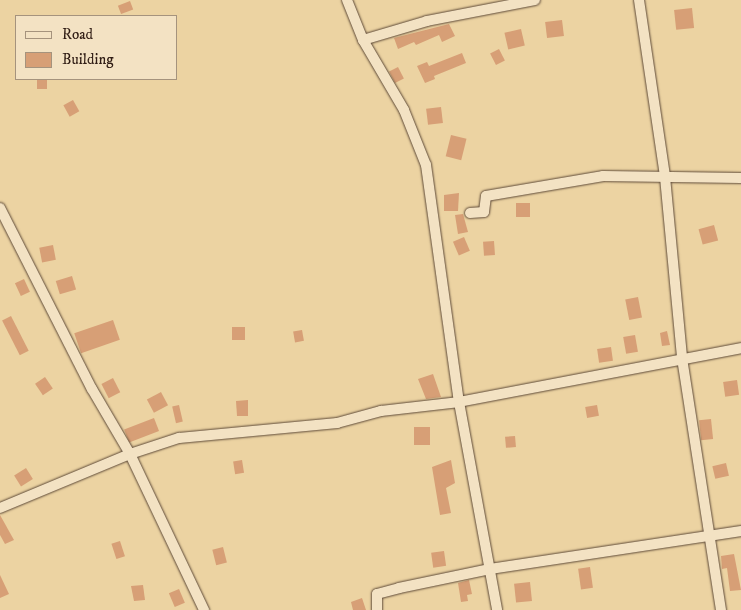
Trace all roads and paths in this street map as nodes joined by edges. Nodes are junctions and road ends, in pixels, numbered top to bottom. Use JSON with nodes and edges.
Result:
{"nodes":[{"id":1,"x":347,"y":0,"type":"edge"},
{"id":2,"x":535,"y":0,"type":"edge"},
{"id":3,"x":639,"y":0,"type":"edge"},
{"id":4,"x":363,"y":40,"type":"junction"},
{"id":5,"x":665,"y":177,"type":"junction"},
{"id":6,"x":741,"y":178,"type":"edge"},
{"id":7,"x":0,"y":208,"type":"edge"},
{"id":8,"x":470,"y":213,"type":"dead end"},
{"id":9,"x":741,"y":348,"type":"edge"},
{"id":10,"x":682,"y":358,"type":"junction"},
{"id":11,"x":459,"y":402,"type":"junction"},
{"id":12,"x":130,"y":454,"type":"junction"},
{"id":13,"x":0,"y":508,"type":"edge"},
{"id":14,"x":741,"y":531,"type":"edge"},
{"id":15,"x":711,"y":535,"type":"junction"},
{"id":16,"x":490,"y":569,"type":"junction"},
{"id":17,"x":204,"y":610,"type":"edge"},
{"id":18,"x":377,"y":610,"type":"edge"},
{"id":19,"x":497,"y":610,"type":"edge"},
{"id":20,"x":721,"y":610,"type":"edge"}],
"edges":[{"from":1,"to":4,"type":"street"},
{"from":2,"to":4,"type":"street"},
{"from":3,"to":5,"type":"street"},
{"from":4,"to":11,"type":"street"},
{"from":5,"to":6,"type":"street"},
{"from":5,"to":8,"type":"street"},
{"from":5,"to":10,"type":"street"},
{"from":7,"to":12,"type":"street"},
{"from":9,"to":10,"type":"street"},
{"from":10,"to":11,"type":"street"},
{"from":10,"to":15,"type":"street"},
{"from":11,"to":12,"type":"street"},
{"from":11,"to":16,"type":"street"},
{"from":12,"to":13,"type":"street"},
{"from":12,"to":17,"type":"street"},
{"from":14,"to":15,"type":"street"},
{"from":15,"to":16,"type":"street"},
{"from":15,"to":20,"type":"street"},
{"from":16,"to":18,"type":"street"},
{"from":16,"to":19,"type":"street"}]}
